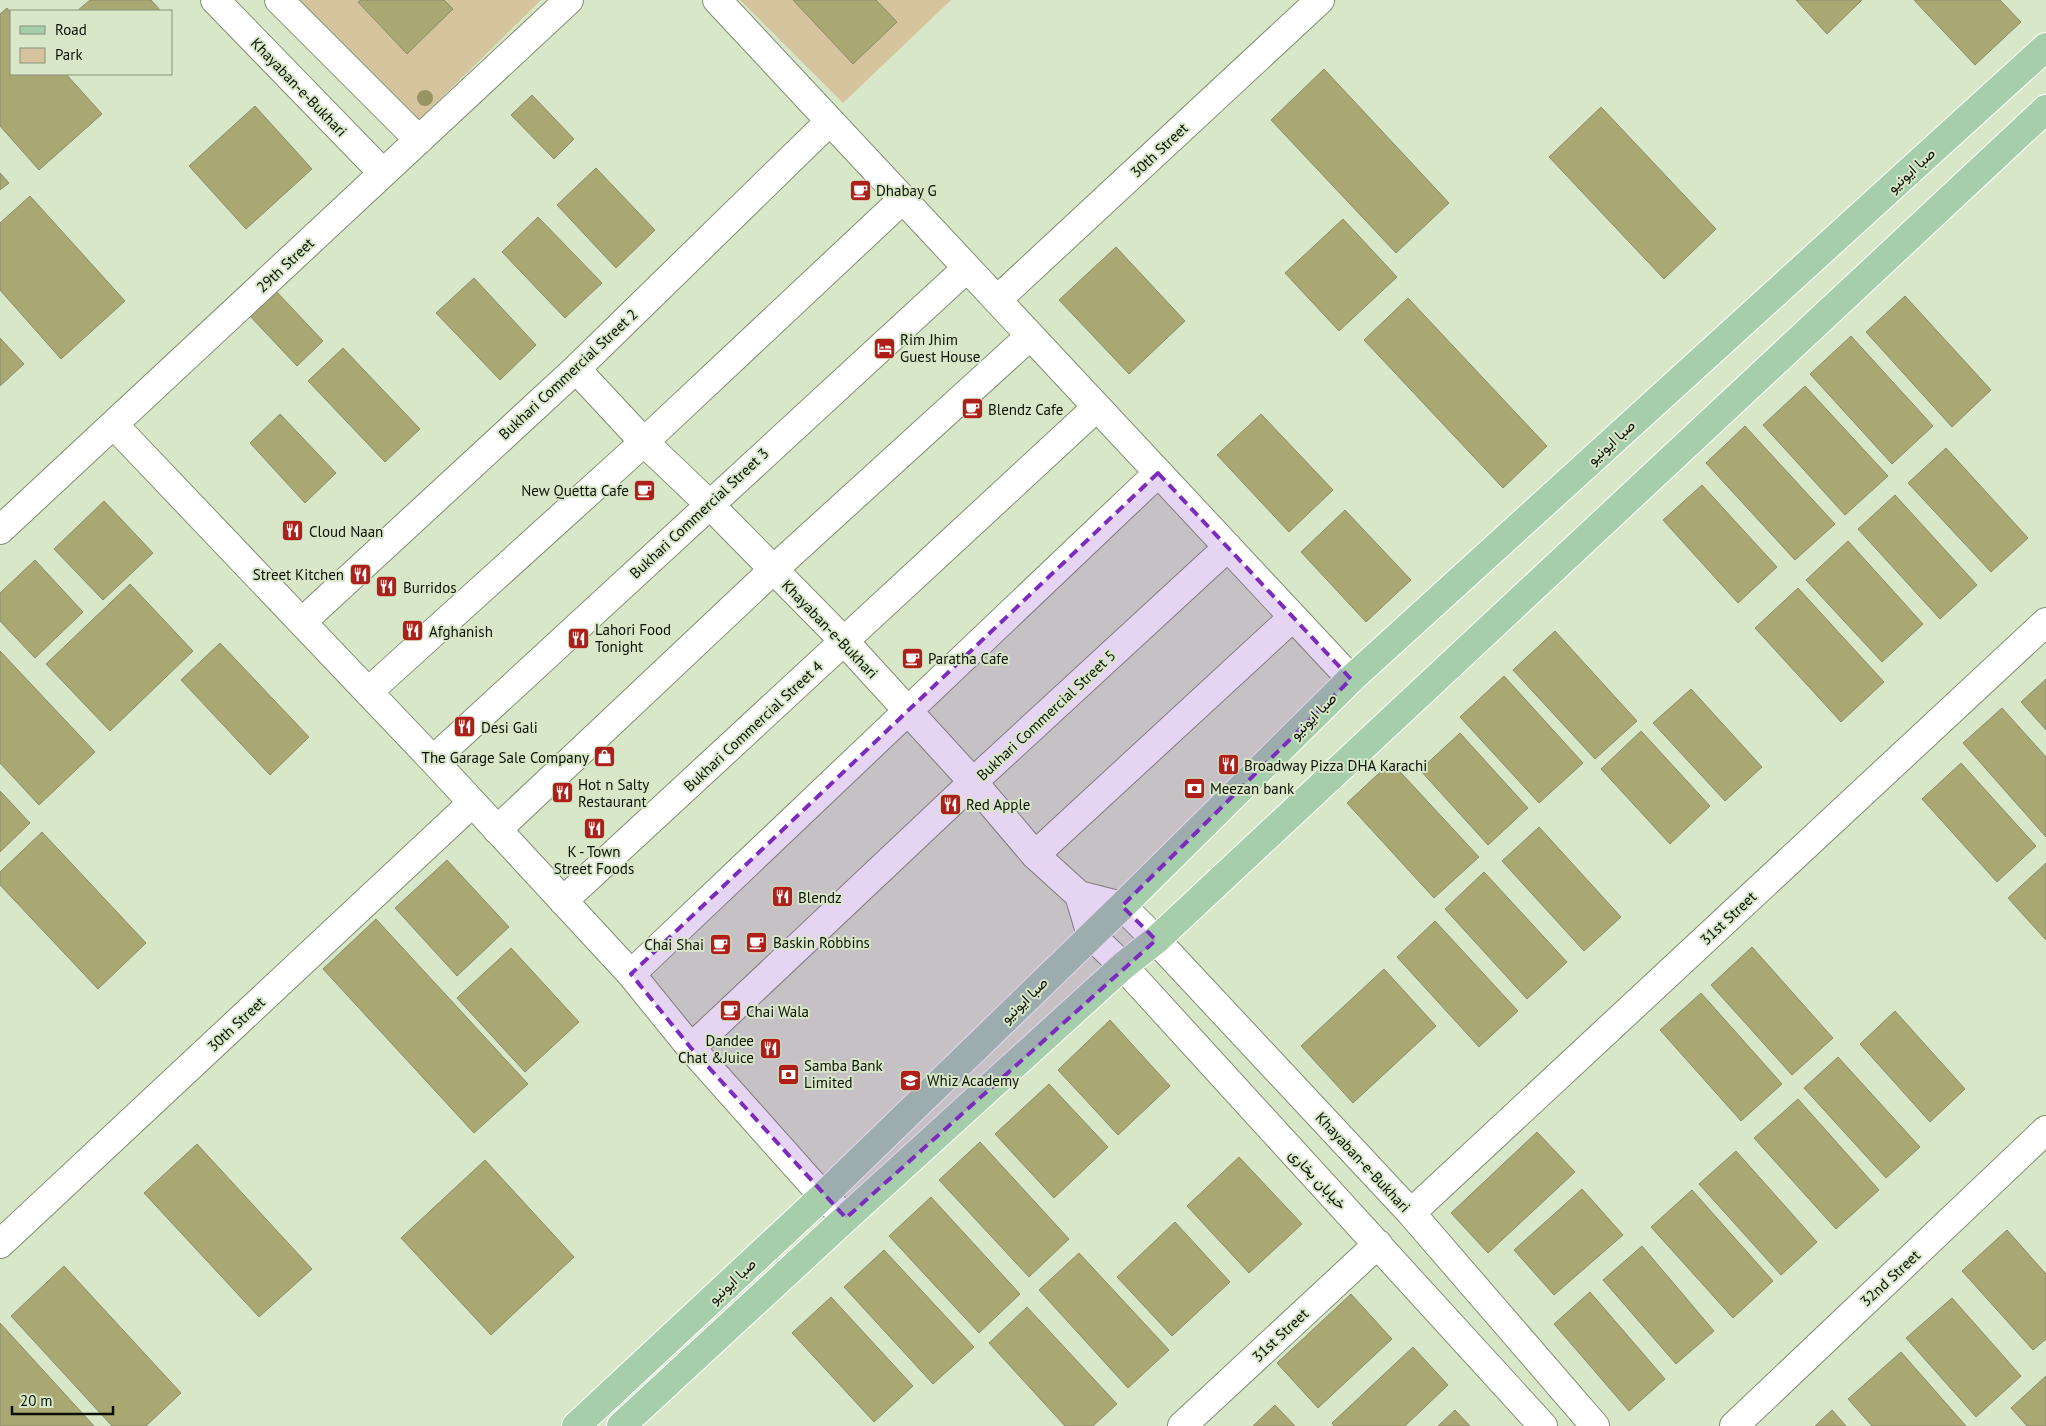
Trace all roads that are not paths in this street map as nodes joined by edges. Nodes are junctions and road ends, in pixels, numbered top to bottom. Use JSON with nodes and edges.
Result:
{"nodes":[{"id":1,"x":214,"y":0,"type":"edge"},
{"id":2,"x":279,"y":0,"type":"edge"},
{"id":3,"x":569,"y":0,"type":"edge"},
{"id":4,"x":717,"y":0,"type":"edge"},
{"id":5,"x":1320,"y":0,"type":"edge"},
{"id":6,"x":2046,"y":47,"type":"edge"},
{"id":7,"x":2046,"y":109,"type":"edge"},
{"id":8,"x":830,"y":121,"type":"junction"},
{"id":9,"x":420,"y":140,"type":"junction"},
{"id":10,"x":383,"y":173,"type":"junction"},
{"id":11,"x":903,"y":199,"type":"junction"},
{"id":12,"x":967,"y":268,"type":"junction"},
{"id":13,"x":997,"y":300,"type":"junction"},
{"id":14,"x":1030,"y":336,"type":"junction"},
{"id":15,"x":576,"y":370,"type":"junction"},
{"id":16,"x":1097,"y":407,"type":"junction"},
{"id":17,"x":114,"y":426,"type":"junction"},
{"id":18,"x":644,"y":442,"type":"junction"},
{"id":19,"x":1158,"y":473,"type":"junction"},
{"id":20,"x":709,"y":504,"type":"junction"},
{"id":21,"x":0,"y":530,"type":"edge"},
{"id":22,"x":1228,"y":547,"type":"junction"},
{"id":23,"x":773,"y":570,"type":"junction"},
{"id":24,"x":1293,"y":617,"type":"junction"},
{"id":25,"x":302,"y":622,"type":"junction"},
{"id":26,"x":2046,"y":622,"type":"edge"},
{"id":27,"x":844,"y":642,"type":"junction"},
{"id":28,"x":1351,"y":679,"type":"junction"},
{"id":29,"x":368,"y":692,"type":"junction"},
{"id":30,"x":907,"y":711,"type":"junction"},
{"id":31,"x":432,"y":760,"type":"junction"},
{"id":32,"x":973,"y":782,"type":"junction"},
{"id":33,"x":471,"y":804,"type":"junction"},
{"id":34,"x":497,"y":830,"type":"junction"},
{"id":35,"x":1035,"y":854,"type":"junction"},
{"id":36,"x":1079,"y":895,"type":"junction"},
{"id":37,"x":563,"y":901,"type":"junction"},
{"id":38,"x":1122,"y":906,"type":"junction"},
{"id":39,"x":1091,"y":935,"type":"junction"},
{"id":40,"x":1156,"y":940,"type":"junction"},
{"id":41,"x":1123,"y":966,"type":"junction"},
{"id":42,"x":631,"y":974,"type":"junction"},
{"id":43,"x":691,"y":1048,"type":"junction"},
{"id":44,"x":2046,"y":1130,"type":"edge"},
{"id":45,"x":823,"y":1196,"type":"junction"},
{"id":46,"x":1411,"y":1213,"type":"junction"},
{"id":47,"x":846,"y":1218,"type":"junction"},
{"id":48,"x":0,"y":1244,"type":"edge"},
{"id":49,"x":1378,"y":1244,"type":"junction"},
{"id":50,"x":576,"y":1426,"type":"edge"},
{"id":51,"x":621,"y":1426,"type":"edge"},
{"id":52,"x":1182,"y":1426,"type":"edge"},
{"id":53,"x":1543,"y":1426,"type":"edge"},
{"id":54,"x":1595,"y":1426,"type":"edge"},
{"id":55,"x":1734,"y":1426,"type":"edge"}],
"edges":[{"from":1,"to":10,"type":"street","name":"Khayaban-e-Bukhari"},
{"from":2,"to":9,"type":"street"},
{"from":3,"to":9,"type":"street","name":"29th Street"},
{"from":4,"to":8,"type":"street"},
{"from":5,"to":13,"type":"street","name":"30th Street"},
{"from":6,"to":28,"type":"main road","name":"صبا ایونیو"},
{"from":7,"to":40,"type":"main road","name":"صبا ایونیو"},
{"from":8,"to":11,"type":"street"},
{"from":8,"to":15,"type":"street","name":"Bukhari Commercial Street 2"},
{"from":9,"to":10,"type":"street","name":"29th Street"},
{"from":10,"to":17,"type":"street","name":"29th Street"},
{"from":11,"to":12,"type":"street"},
{"from":11,"to":18,"type":"street"},
{"from":12,"to":13,"type":"street"},
{"from":12,"to":20,"type":"street","name":"Bukhari Commercial Street 3"},
{"from":13,"to":14,"type":"street"},
{"from":14,"to":16,"type":"street"},
{"from":14,"to":23,"type":"street"},
{"from":15,"to":18,"type":"street","name":"Khayaban-e-Bukhari"},
{"from":15,"to":25,"type":"street","name":"Bukhari Commercial Street 2"},
{"from":16,"to":19,"type":"street"},
{"from":16,"to":27,"type":"street","name":"Bukhari Commercial Street 4"},
{"from":17,"to":21,"type":"street","name":"29th Street"},
{"from":17,"to":25,"type":"street"},
{"from":18,"to":20,"type":"street","name":"Khayaban-e-Bukhari"},
{"from":18,"to":29,"type":"street"},
{"from":19,"to":22,"type":"street"},
{"from":19,"to":30,"type":"street"},
{"from":20,"to":23,"type":"street","name":"Khayaban-e-Bukhari"},
{"from":20,"to":31,"type":"street","name":"Bukhari Commercial Street 3"},
{"from":22,"to":24,"type":"street"},
{"from":22,"to":32,"type":"street","name":"Bukhari Commercial Street 5"},
{"from":23,"to":27,"type":"street","name":"Khayaban-e-Bukhari"},
{"from":23,"to":34,"type":"street"},
{"from":24,"to":28,"type":"street"},
{"from":24,"to":35,"type":"street"},
{"from":25,"to":29,"type":"street"},
{"from":26,"to":46,"type":"street","name":"31st Street"},
{"from":27,"to":30,"type":"street","name":"Khayaban-e-Bukhari"},
{"from":27,"to":37,"type":"street","name":"Bukhari Commercial Street 4"},
{"from":28,"to":38,"type":"main road","name":"صبا ایونیو"},
{"from":29,"to":31,"type":"street"},
{"from":30,"to":32,"type":"street","name":"Khayaban-e-Bukhari"},
{"from":30,"to":42,"type":"street"},
{"from":31,"to":33,"type":"street"},
{"from":32,"to":35,"type":"street","name":"Khayaban-e-Bukhari"},
{"from":32,"to":43,"type":"street","name":"Bukhari Commercial Street 5"},
{"from":33,"to":34,"type":"street"},
{"from":33,"to":48,"type":"street","name":"30th Street"},
{"from":34,"to":37,"type":"street"},
{"from":35,"to":36,"type":"street","name":"Khayaban-e-Bukhari"},
{"from":36,"to":38,"type":"street"},
{"from":36,"to":39,"type":"street"},
{"from":37,"to":42,"type":"street"},
{"from":38,"to":39,"type":"main road","name":"صبا ایونیو"},
{"from":38,"to":40,"type":"street","name":"Khayaban-e-Bukhari"},
{"from":39,"to":41,"type":"street","name":"خیابان بخاری"},
{"from":39,"to":45,"type":"main road","name":"صبا ایونیو"},
{"from":40,"to":41,"type":"main road","name":"صبا ایونیو"},
{"from":40,"to":46,"type":"street","name":"Khayaban-e-Bukhari"},
{"from":41,"to":47,"type":"main road","name":"صبا ایونیو"},
{"from":41,"to":49,"type":"street","name":"خیابان بخاری"},
{"from":42,"to":43,"type":"street"},
{"from":43,"to":45,"type":"street"},
{"from":44,"to":55,"type":"street","name":"32nd Street"},
{"from":45,"to":47,"type":"street"},
{"from":45,"to":50,"type":"main road","name":"صبا ایونیو"},
{"from":46,"to":54,"type":"street","name":"Khayaban-e-Bukhari"},
{"from":47,"to":51,"type":"main road","name":"صبا ایونیو"},
{"from":49,"to":52,"type":"street","name":"31st Street"},
{"from":49,"to":53,"type":"street","name":"خیابان بخاری"}]}
